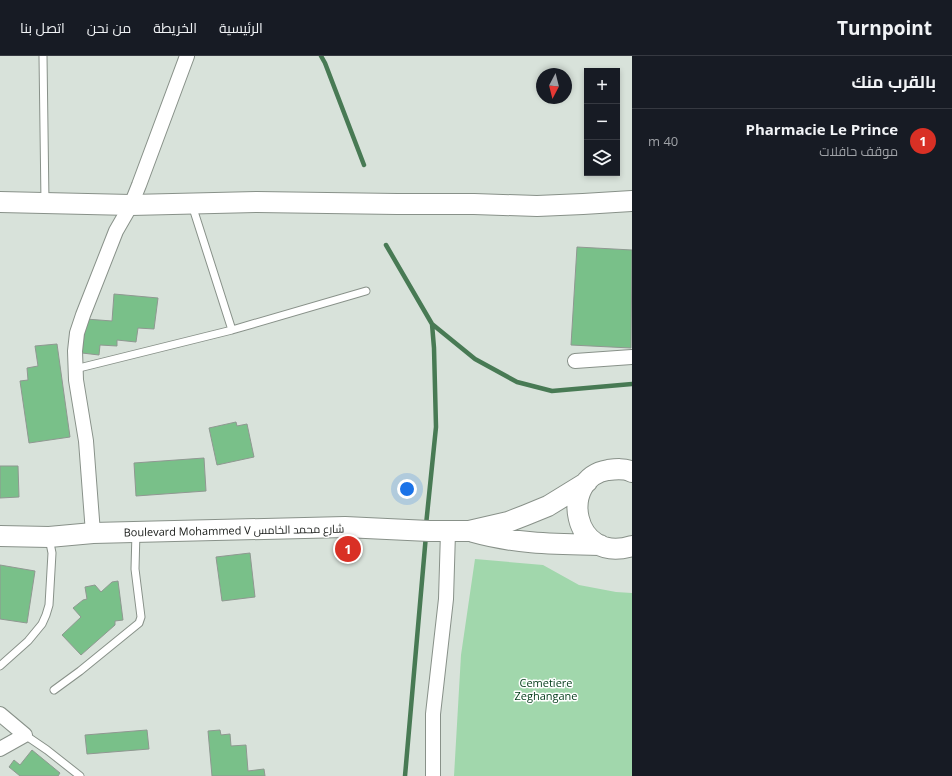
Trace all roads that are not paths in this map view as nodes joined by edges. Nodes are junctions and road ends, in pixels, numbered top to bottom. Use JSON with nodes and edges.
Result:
{"nodes":[{"id":1,"x":43,"y":56,"type":"edge"},
{"id":2,"x":187,"y":56,"type":"edge"},
{"id":3,"x":632,"y":200,"type":"edge"},
{"id":4,"x":0,"y":202,"type":"edge"},
{"id":5,"x":45,"y":203,"type":"junction"},
{"id":6,"x":192,"y":203,"type":"junction"},
{"id":7,"x":131,"y":205,"type":"junction"},
{"id":8,"x":366,"y":291,"type":"dead end"},
{"id":9,"x":232,"y":330,"type":"junction"},
{"id":10,"x":632,"y":357,"type":"edge"},
{"id":11,"x":575,"y":361,"type":"dead end"},
{"id":12,"x":75,"y":369,"type":"junction"},
{"id":13,"x":632,"y":460,"type":"edge"},
{"id":14,"x":605,"y":470,"type":"junction"},
{"id":15,"x":632,"y":472,"type":"edge"},
{"id":16,"x":586,"y":482,"type":"junction"},
{"id":17,"x":439,"y":531,"type":"junction"},
{"id":18,"x":469,"y":531,"type":"junction"},
{"id":19,"x":136,"y":532,"type":"junction"},
{"id":20,"x":93,"y":533,"type":"junction"},
{"id":21,"x":0,"y":536,"type":"edge"},
{"id":22,"x":49,"y":537,"type":"junction"},
{"id":23,"x":600,"y":545,"type":"junction"},
{"id":24,"x":630,"y":548,"type":"edge"},
{"id":25,"x":0,"y":666,"type":"edge"},
{"id":26,"x":54,"y":690,"type":"dead end"},
{"id":27,"x":0,"y":714,"type":"edge"},
{"id":28,"x":25,"y":735,"type":"junction"},
{"id":29,"x":0,"y":749,"type":"edge"},
{"id":30,"x":80,"y":776,"type":"edge"},
{"id":31,"x":433,"y":776,"type":"edge"}],
"edges":[{"from":1,"to":5,"type":"lane"},
{"from":2,"to":7,"type":"street"},
{"from":3,"to":6,"type":"main road"},
{"from":4,"to":5,"type":"main road"},
{"from":5,"to":7,"type":"main road"},
{"from":6,"to":7,"type":"main road"},
{"from":6,"to":9,"type":"lane"},
{"from":7,"to":12,"type":"street"},
{"from":8,"to":9,"type":"lane"},
{"from":9,"to":12,"type":"lane"},
{"from":10,"to":11,"type":"street"},
{"from":12,"to":20,"type":"street"},
{"from":13,"to":14,"type":"street"},
{"from":14,"to":15,"type":"main road"},
{"from":14,"to":16,"type":"main road","name":"Boulevard Mohammed V شارع محمد الخامس"},
{"from":16,"to":18,"type":"main road","name":"Boulevard Mohammed V شارع محمد الخامس"},
{"from":16,"to":23,"type":"main road"},
{"from":17,"to":18,"type":"main road","name":"Boulevard Mohammed V شارع محمد الخامس"},
{"from":17,"to":19,"type":"main road","name":"Boulevard Mohammed V شارع محمد الخامس"},
{"from":17,"to":31,"type":"street"},
{"from":18,"to":23,"type":"main road","name":"Boulevard Mohammed V شارع محمد الخامس"},
{"from":19,"to":20,"type":"main road","name":"Boulevard Mohammed V شارع محمد الخامس"},
{"from":19,"to":26,"type":"lane"},
{"from":20,"to":22,"type":"main road","name":"Boulevard Mohammed V شارع محمد الخامس"},
{"from":21,"to":22,"type":"main road","name":"Boulevard Mohammed V شارع محمد الخامس"},
{"from":22,"to":25,"type":"lane"},
{"from":23,"to":24,"type":"main road","name":"Boulevard Mohammed V شارع محمد الخامس"},
{"from":27,"to":28,"type":"street"},
{"from":28,"to":29,"type":"street"},
{"from":28,"to":30,"type":"lane"}]}
